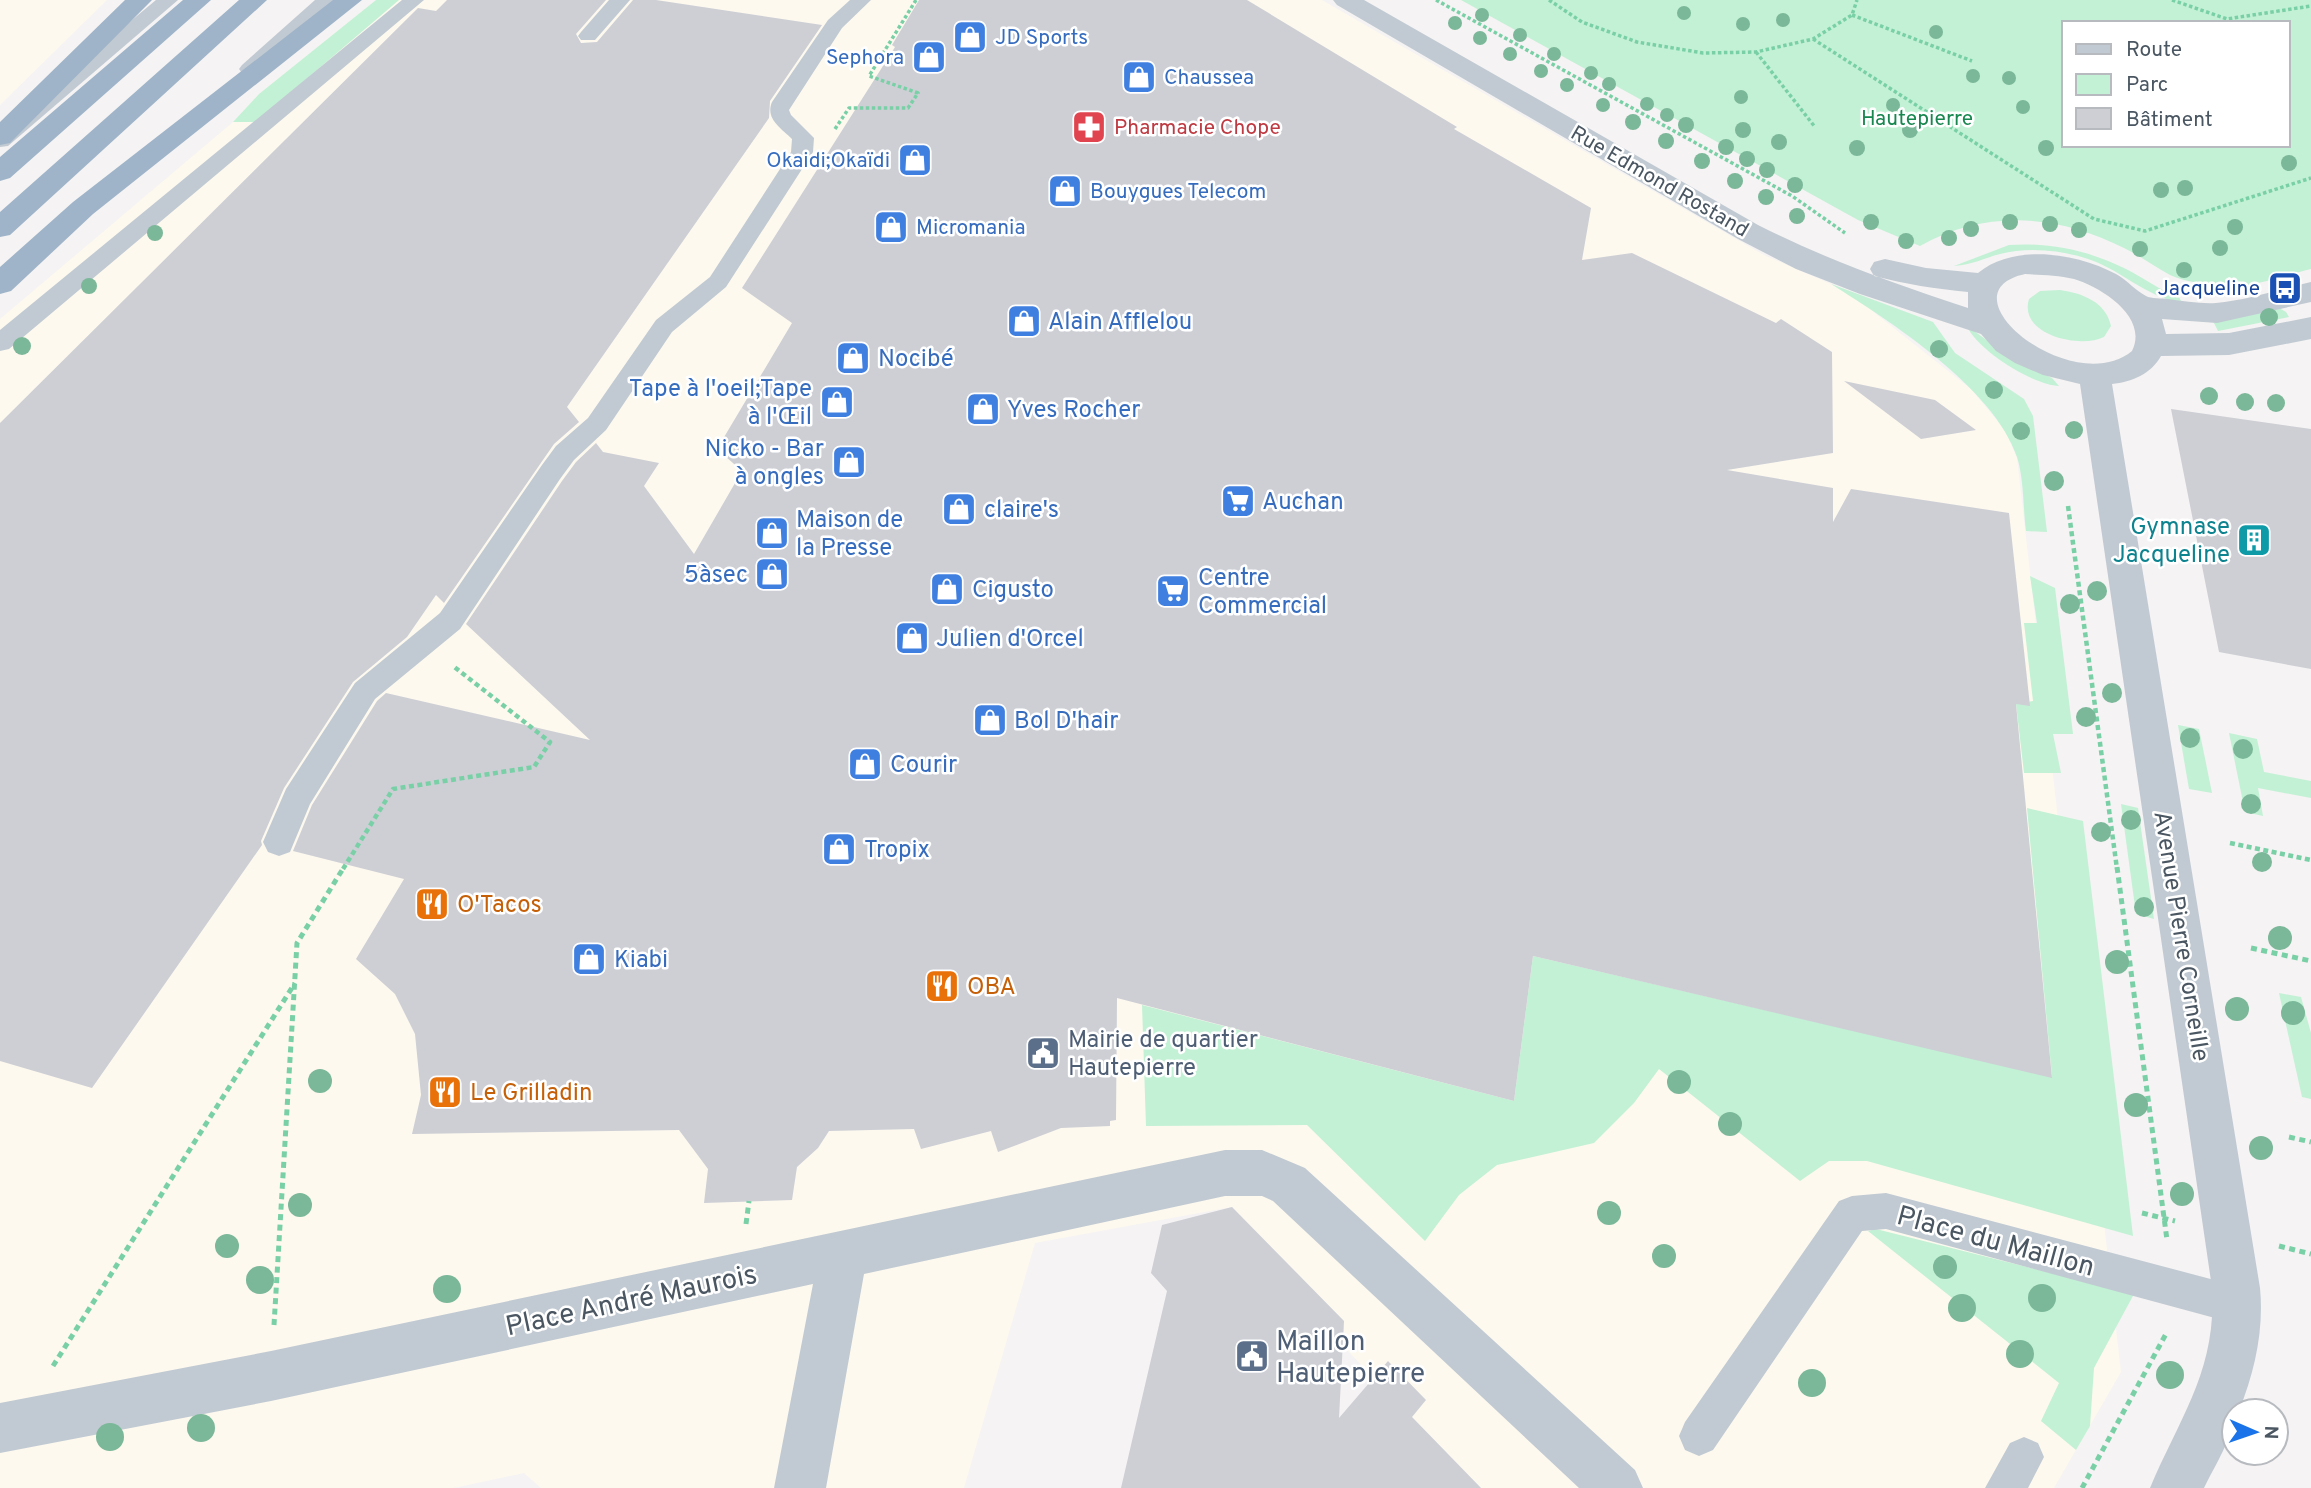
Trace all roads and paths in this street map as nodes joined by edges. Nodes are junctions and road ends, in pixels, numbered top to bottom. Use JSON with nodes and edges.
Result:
{"nodes":[{"id":1,"x":139,"y":0,"type":"edge"},
{"id":2,"x":168,"y":0,"type":"edge"},
{"id":3,"x":198,"y":0,"type":"edge"},
{"id":4,"x":254,"y":0,"type":"edge"},
{"id":5,"x":326,"y":0,"type":"edge"},
{"id":6,"x":349,"y":0,"type":"edge"},
{"id":7,"x":414,"y":0,"type":"edge"},
{"id":8,"x":620,"y":0,"type":"edge"},
{"id":9,"x":861,"y":0,"type":"edge"},
{"id":10,"x":916,"y":0,"type":"edge"},
{"id":11,"x":1346,"y":0,"type":"edge"},
{"id":12,"x":1389,"y":0,"type":"edge"},
{"id":13,"x":1436,"y":0,"type":"edge"},
{"id":14,"x":1549,"y":0,"type":"edge"},
{"id":15,"x":1857,"y":0,"type":"edge"},
{"id":16,"x":2172,"y":0,"type":"edge"},
{"id":17,"x":2311,"y":6,"type":"edge"},
{"id":18,"x":1852,"y":15,"type":"junction"},
{"id":19,"x":588,"y":36,"type":"dead end"},
{"id":20,"x":1812,"y":38,"type":"junction"},
{"id":21,"x":1756,"y":52,"type":"junction"},
{"id":22,"x":1972,"y":61,"type":"dead end"},
{"id":23,"x":1815,"y":127,"type":"dead end"},
{"id":24,"x":180,"y":129,"type":"junction"},
{"id":25,"x":834,"y":131,"type":"dead end"},
{"id":26,"x":0,"y":139,"type":"edge"},
{"id":27,"x":0,"y":172,"type":"edge"},
{"id":28,"x":2311,"y":178,"type":"edge"},
{"id":29,"x":0,"y":228,"type":"edge"},
{"id":30,"x":1851,"y":237,"type":"dead end"},
{"id":31,"x":0,"y":284,"type":"edge"},
{"id":32,"x":1984,"y":284,"type":"junction"},
{"id":33,"x":2311,"y":292,"type":"edge"},
{"id":34,"x":2139,"y":306,"type":"junction"},
{"id":35,"x":1990,"y":326,"type":"junction"},
{"id":36,"x":2311,"y":328,"type":"edge"},
{"id":37,"x":0,"y":343,"type":"edge"},
{"id":38,"x":2153,"y":345,"type":"junction"},
{"id":39,"x":2094,"y":374,"type":"junction"},
{"id":40,"x":2067,"y":503,"type":"dead end"},
{"id":41,"x":449,"y":663,"type":"dead end"},
{"id":42,"x":279,"y":842,"type":"dead end"},
{"id":43,"x":2230,"y":843,"type":"dead end"},
{"id":44,"x":2311,"y":860,"type":"edge"},
{"id":45,"x":2252,"y":948,"type":"dead end"},
{"id":46,"x":2311,"y":961,"type":"edge"},
{"id":47,"x":295,"y":982,"type":"junction"},
{"id":48,"x":2289,"y":1137,"type":"dead end"},
{"id":49,"x":2311,"y":1142,"type":"edge"},
{"id":50,"x":843,"y":1255,"type":"junction"},
{"id":51,"x":2172,"y":1286,"type":"junction"},
{"id":52,"x":2237,"y":1305,"type":"junction"},
{"id":53,"x":271,"y":1376,"type":"junction"},
{"id":54,"x":8,"y":1427,"type":"edge"},
{"id":55,"x":1699,"y":1436,"type":"dead end"},
{"id":56,"x":800,"y":1488,"type":"edge"},
{"id":57,"x":1617,"y":1488,"type":"edge"},
{"id":58,"x":2082,"y":1488,"type":"edge"},
{"id":59,"x":2176,"y":1488,"type":"edge"}],
"edges":[{"from":1,"to":26,"type":"highway"},
{"from":2,"to":26,"type":"lane"},
{"from":3,"to":27,"type":"highway"},
{"from":4,"to":29,"type":"highway"},
{"from":5,"to":24,"type":"lane"},
{"from":6,"to":24,"type":"highway"},
{"from":7,"to":37,"type":"lane"},
{"from":8,"to":19,"type":"lane"},
{"from":9,"to":42,"type":"lane"},
{"from":10,"to":25,"type":"path"},
{"from":11,"to":35,"type":"street","name":"Rue Edmond Rostand"},
{"from":12,"to":32,"type":"street","name":"Rue Edmond Rostand"},
{"from":13,"to":30,"type":"path"},
{"from":14,"to":21,"type":"path"},
{"from":15,"to":18,"type":"path"},
{"from":16,"to":17,"type":"path"},
{"from":18,"to":20,"type":"path"},
{"from":18,"to":22,"type":"path"},
{"from":20,"to":21,"type":"path"},
{"from":20,"to":28,"type":"path"},
{"from":21,"to":23,"type":"path"},
{"from":24,"to":31,"type":"highway"},
{"from":32,"to":34,"type":"street"},
{"from":32,"to":35,"type":"street"},
{"from":33,"to":34,"type":"street"},
{"from":34,"to":38,"type":"street"},
{"from":35,"to":39,"type":"street"},
{"from":36,"to":38,"type":"street"},
{"from":38,"to":39,"type":"street"},
{"from":39,"to":52,"type":"street","name":"Avenue Pierre Corneille"},
{"from":40,"to":51,"type":"path"},
{"from":41,"to":47,"type":"path"},
{"from":43,"to":44,"type":"path"},
{"from":45,"to":46,"type":"path"},
{"from":47,"to":53,"type":"path"},
{"from":47,"to":54,"type":"path"},
{"from":48,"to":49,"type":"path"},
{"from":50,"to":53,"type":"street","name":"Place André Maurois"},
{"from":50,"to":56,"type":"street"},
{"from":50,"to":57,"type":"street","name":"Place André Maurois"},
{"from":51,"to":52,"type":"lane","name":"Place du Maillon"},
{"from":51,"to":55,"type":"lane","name":"Place du Maillon"},
{"from":51,"to":58,"type":"path"},
{"from":52,"to":59,"type":"street","name":"Avenue Pierre Corneille"},
{"from":53,"to":54,"type":"street","name":"Place André Maurois"}]}
